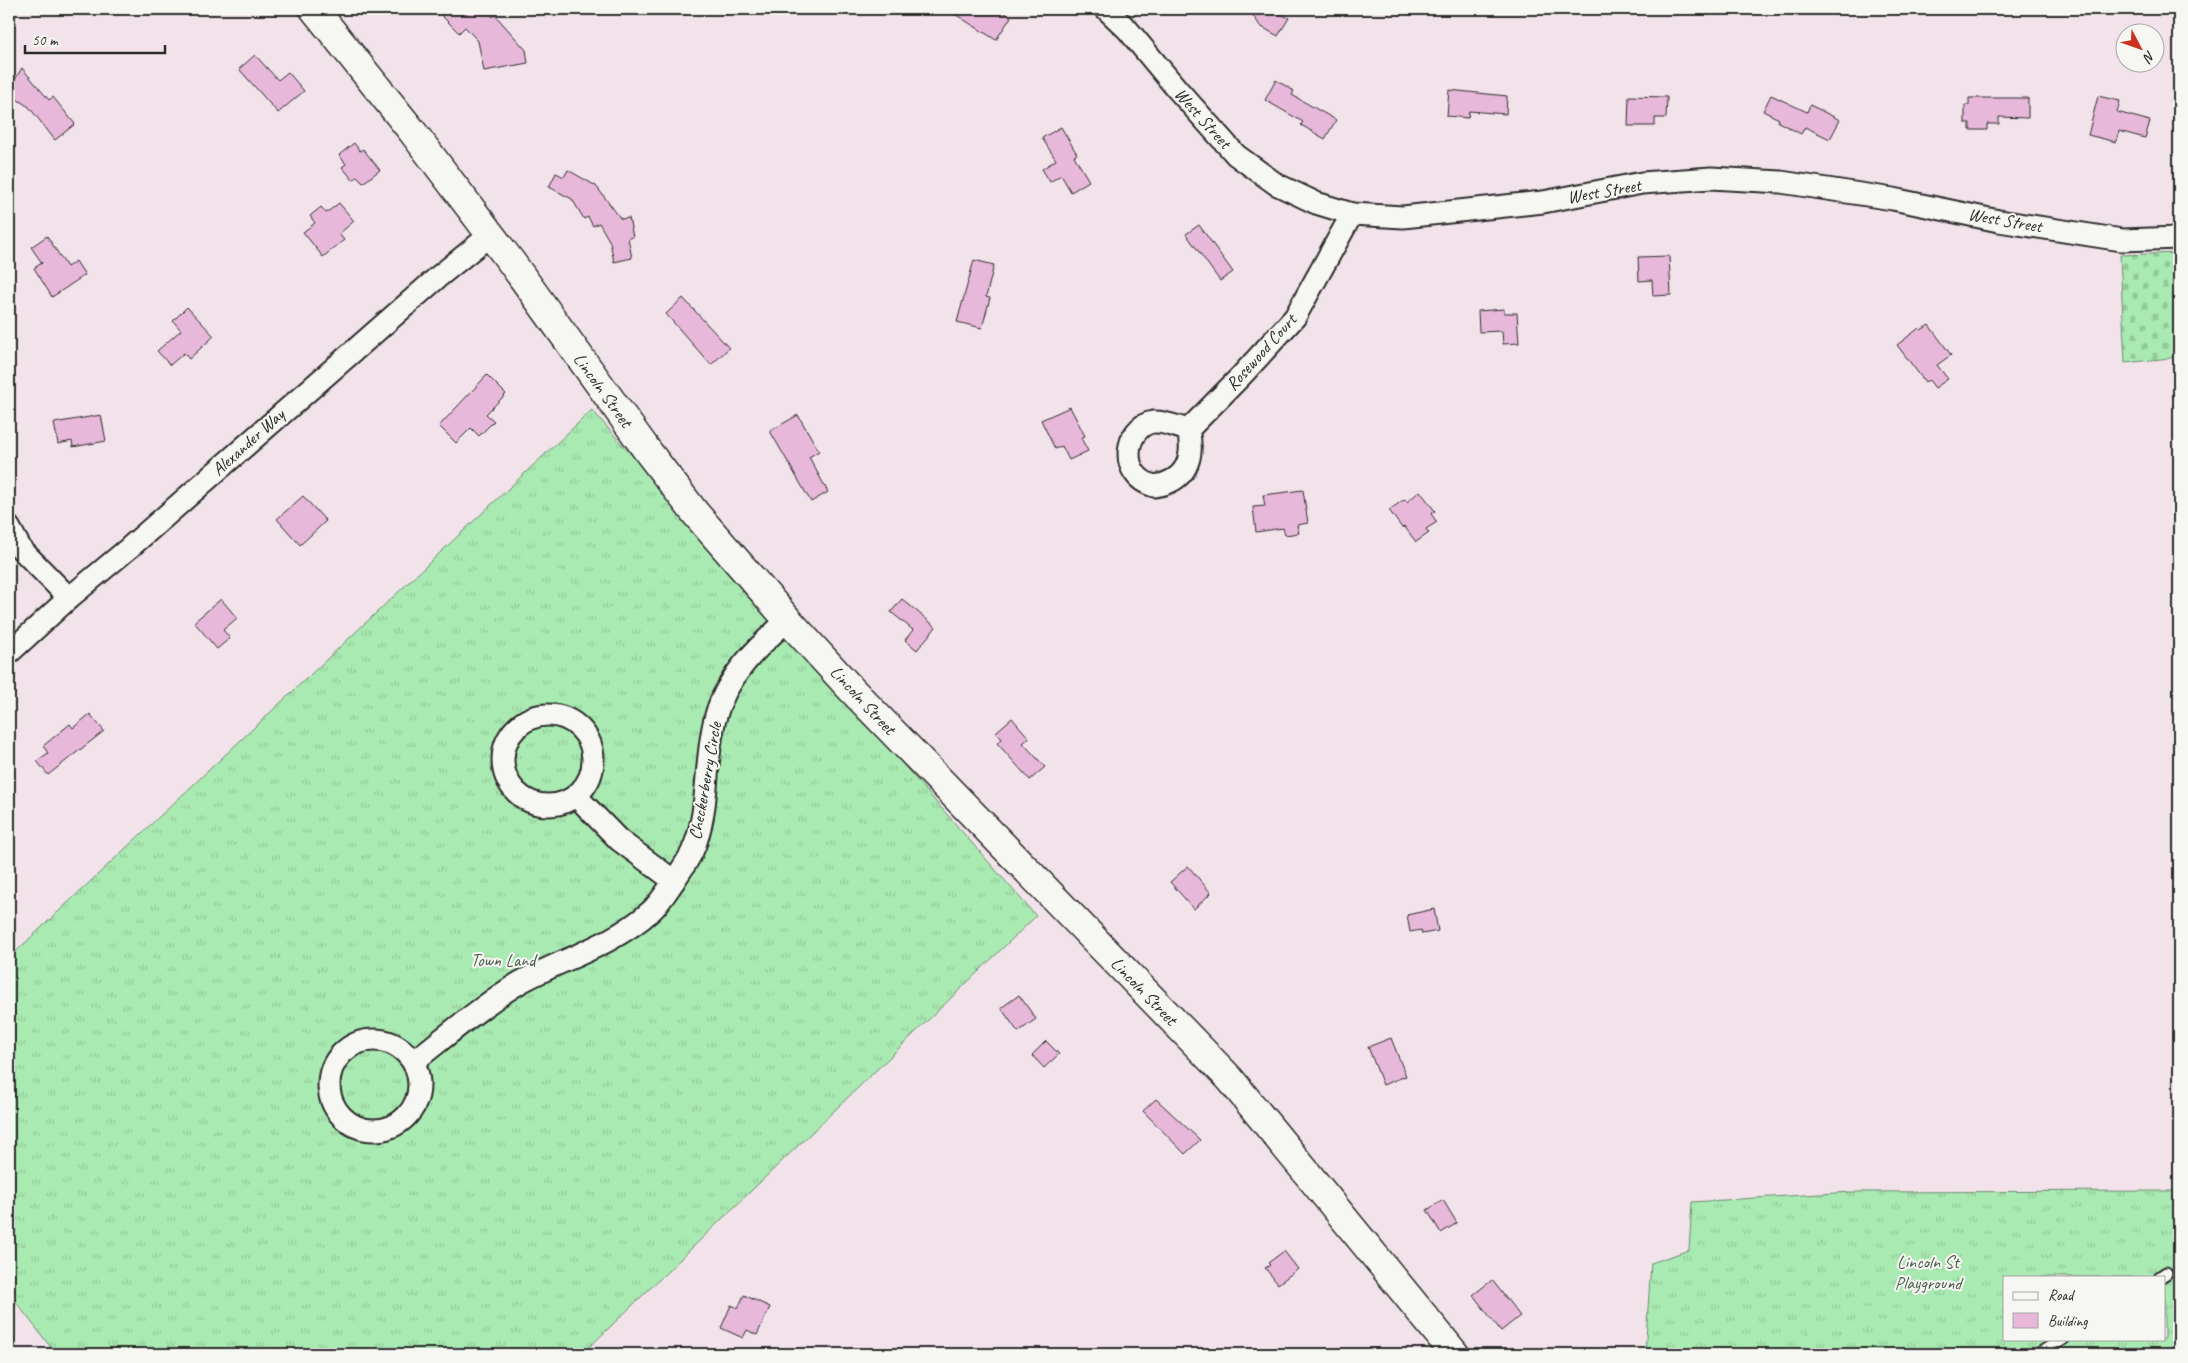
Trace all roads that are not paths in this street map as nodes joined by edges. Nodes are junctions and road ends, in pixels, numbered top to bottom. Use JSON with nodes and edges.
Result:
{"nodes":[{"id":1,"x":314,"y":9,"type":"edge"},
{"id":2,"x":1106,"y":9,"type":"edge"},
{"id":3,"x":1352,"y":214,"type":"junction"},
{"id":4,"x":490,"y":235,"type":"junction"},
{"id":5,"x":2179,"y":238,"type":"edge"},
{"id":6,"x":1188,"y":430,"type":"dead end"},
{"id":7,"x":9,"y":527,"type":"edge"},
{"id":8,"x":69,"y":598,"type":"junction"},
{"id":9,"x":788,"y":620,"type":"junction"},
{"id":10,"x":9,"y":653,"type":"edge"},
{"id":11,"x":576,"y":796,"type":"junction"},
{"id":12,"x":674,"y":881,"type":"junction"},
{"id":13,"x":413,"y":1062,"type":"junction"},
{"id":14,"x":2061,"y":1340,"type":"edge"},
{"id":15,"x":1455,"y":1354,"type":"edge"},
{"id":16,"x":2039,"y":1354,"type":"edge"}],
"edges":[{"from":1,"to":4,"type":"main road","name":"Lincoln Street"},
{"from":2,"to":3,"type":"street","name":"West Street"},
{"from":3,"to":5,"type":"street","name":"West Street"},
{"from":3,"to":6,"type":"street","name":"Rosewood Court"},
{"from":4,"to":8,"type":"street","name":"Alexander Way"},
{"from":4,"to":9,"type":"main road","name":"Lincoln Street"},
{"from":7,"to":8,"type":"street"},
{"from":8,"to":10,"type":"street","name":"Alexander Way"},
{"from":9,"to":12,"type":"street","name":"Checkerberry Circle"},
{"from":9,"to":15,"type":"main road","name":"Lincoln Street"},
{"from":11,"to":11,"type":"street"},
{"from":11,"to":12,"type":"street"},
{"from":12,"to":13,"type":"street","name":"Checkerberry Circle"},
{"from":13,"to":13,"type":"street"},
{"from":14,"to":16,"type":"lane"}]}
